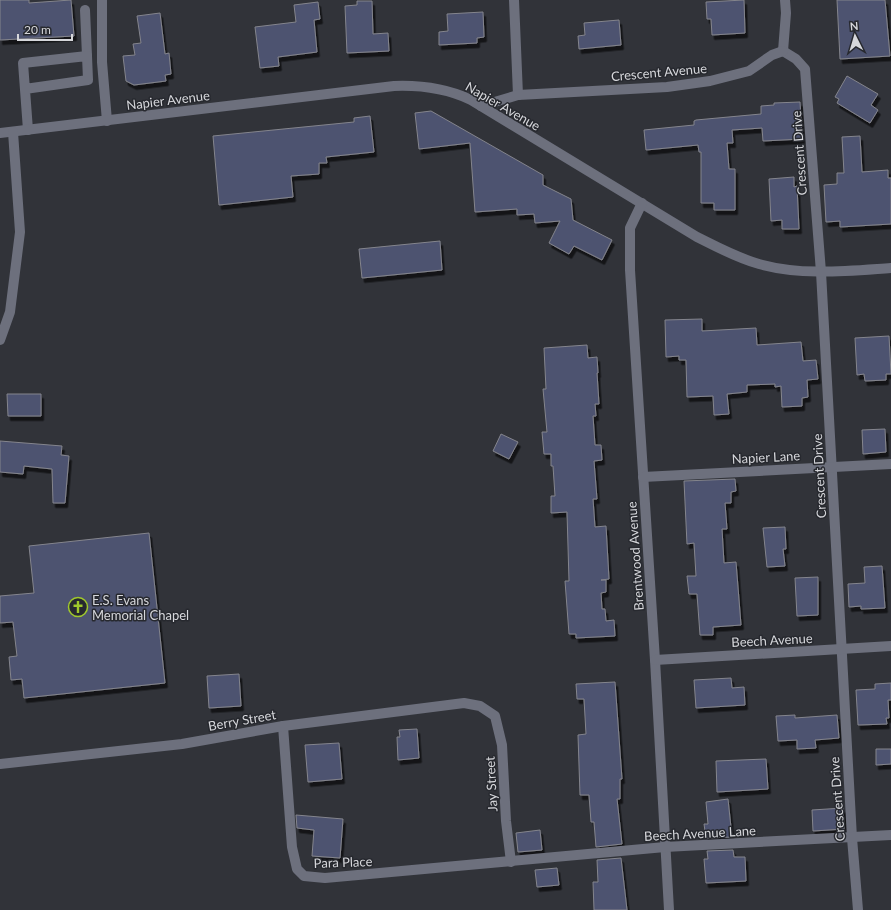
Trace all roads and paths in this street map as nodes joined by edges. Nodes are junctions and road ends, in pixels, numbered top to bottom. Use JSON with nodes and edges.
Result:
{"nodes":[{"id":1,"x":102,"y":0,"type":"edge"},
{"id":2,"x":514,"y":0,"type":"edge"},
{"id":3,"x":785,"y":0,"type":"edge"},
{"id":4,"x":85,"y":10,"type":"dead end"},
{"id":5,"x":783,"y":51,"type":"junction"},
{"id":6,"x":87,"y":56,"type":"junction"},
{"id":7,"x":25,"y":89,"type":"junction"},
{"id":8,"x":518,"y":95,"type":"junction"},
{"id":9,"x":481,"y":106,"type":"junction"},
{"id":10,"x":107,"y":121,"type":"junction"},
{"id":11,"x":28,"y":130,"type":"junction"},
{"id":12,"x":13,"y":132,"type":"junction"},
{"id":13,"x":0,"y":133,"type":"edge"},
{"id":14,"x":642,"y":203,"type":"junction"},
{"id":15,"x":891,"y":268,"type":"edge"},
{"id":16,"x":821,"y":272,"type":"junction"},
{"id":17,"x":0,"y":340,"type":"edge"},
{"id":18,"x":891,"y":464,"type":"edge"},
{"id":19,"x":832,"y":467,"type":"junction"},
{"id":20,"x":643,"y":477,"type":"junction"},
{"id":21,"x":891,"y":646,"type":"edge"},
{"id":22,"x":842,"y":649,"type":"junction"},
{"id":23,"x":655,"y":660,"type":"junction"},
{"id":24,"x":488,"y":710,"type":"joint"},
{"id":25,"x":283,"y":726,"type":"junction"},
{"id":26,"x":0,"y":764,"type":"edge"},
{"id":27,"x":891,"y":835,"type":"edge"},
{"id":28,"x":852,"y":838,"type":"junction"},
{"id":29,"x":665,"y":847,"type":"junction"},
{"id":30,"x":511,"y":862,"type":"junction"},
{"id":31,"x":669,"y":910,"type":"edge"},
{"id":32,"x":858,"y":910,"type":"edge"}],
"edges":[{"from":1,"to":10,"type":"street"},
{"from":2,"to":8,"type":"street"},
{"from":3,"to":5,"type":"street"},
{"from":4,"to":6,"type":"street"},
{"from":5,"to":8,"type":"street","name":"Crescent Avenue"},
{"from":5,"to":16,"type":"street","name":"Crescent Drive"},
{"from":6,"to":7,"type":"street"},
{"from":6,"to":7,"type":"street"},
{"from":7,"to":11,"type":"street"},
{"from":8,"to":9,"type":"street","name":"Crescent Avenue"},
{"from":9,"to":10,"type":"street","name":"Napier Avenue"},
{"from":9,"to":14,"type":"street","name":"Napier Avenue"},
{"from":10,"to":11,"type":"street","name":"Napier Avenue"},
{"from":11,"to":12,"type":"street","name":"Napier Avenue"},
{"from":12,"to":13,"type":"street","name":"Napier Avenue"},
{"from":12,"to":17,"type":"street"},
{"from":14,"to":16,"type":"street","name":"Napier Avenue"},
{"from":14,"to":20,"type":"street","name":"Brentwood Avenue"},
{"from":15,"to":16,"type":"street","name":"Napier Avenue"},
{"from":16,"to":19,"type":"street","name":"Crescent Drive"},
{"from":18,"to":19,"type":"street","name":"Napier Lane"},
{"from":19,"to":20,"type":"street","name":"Napier Lane"},
{"from":19,"to":22,"type":"street","name":"Crescent Drive"},
{"from":20,"to":23,"type":"street","name":"Brentwood Avenue"},
{"from":21,"to":22,"type":"street","name":"Beech Avenue"},
{"from":22,"to":23,"type":"street","name":"Beech Avenue"},
{"from":22,"to":28,"type":"street","name":"Crescent Drive"},
{"from":23,"to":29,"type":"street","name":"Brentwood Avenue"},
{"from":24,"to":25,"type":"street","name":"Berry Street"},
{"from":24,"to":30,"type":"street","name":"Jay Street"},
{"from":25,"to":26,"type":"street","name":"Berry Street"},
{"from":25,"to":30,"type":"street","name":"Para Place"},
{"from":27,"to":28,"type":"street","name":"Beech Avenue Lane"},
{"from":28,"to":29,"type":"street","name":"Beech Avenue Lane"},
{"from":28,"to":32,"type":"street","name":"Crescent Drive"},
{"from":29,"to":30,"type":"street","name":"Beech Avenue Lane"},
{"from":29,"to":31,"type":"street","name":"Brentwood Avenue"}]}
